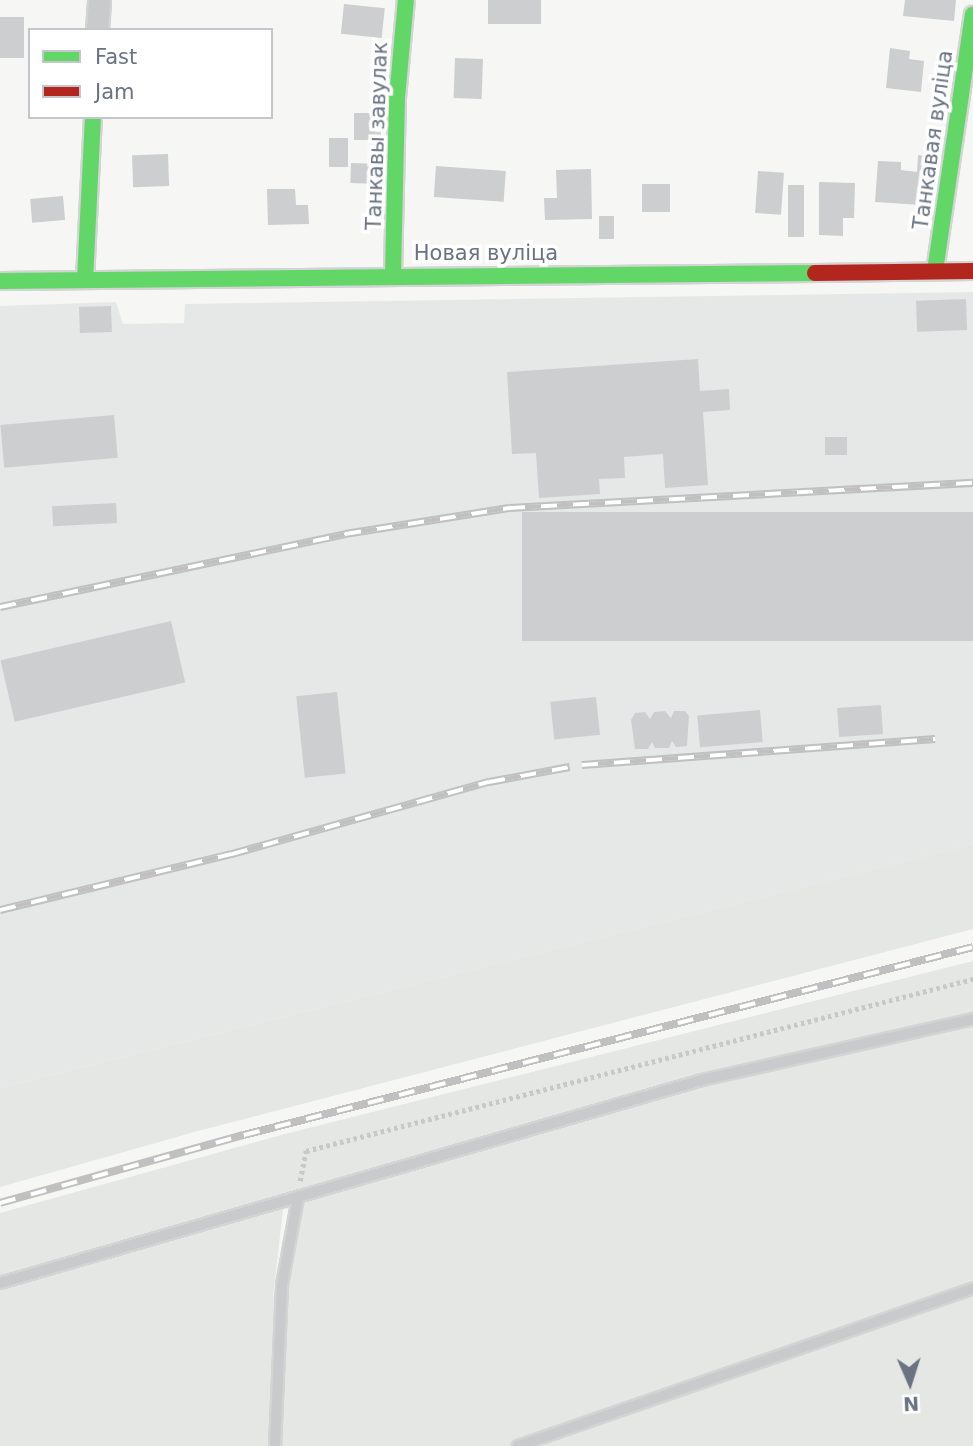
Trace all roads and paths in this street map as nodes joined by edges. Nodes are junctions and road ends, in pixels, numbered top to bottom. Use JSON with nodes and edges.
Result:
{"nodes":[{"id":1,"x":99,"y":0,"type":"edge"},
{"id":2,"x":406,"y":0,"type":"edge"},
{"id":3,"x":973,"y":15,"type":"edge"},
{"id":4,"x":97,"y":28,"type":"edge"},
{"id":5,"x":93,"y":119,"type":"edge"},
{"id":6,"x":935,"y":271,"type":"junction"},
{"id":7,"x":973,"y":271,"type":"edge"},
{"id":8,"x":393,"y":274,"type":"junction"},
{"id":9,"x":85,"y":280,"type":"junction"},
{"id":10,"x":0,"y":281,"type":"edge"},
{"id":11,"x":973,"y":979,"type":"edge"},
{"id":12,"x":973,"y":1019,"type":"edge"},
{"id":13,"x":298,"y":1198,"type":"junction"},
{"id":14,"x":0,"y":1283,"type":"edge"},
{"id":15,"x":973,"y":1288,"type":"edge"},
{"id":16,"x":275,"y":1446,"type":"edge"},
{"id":17,"x":518,"y":1446,"type":"edge"}],
"edges":[{"from":1,"to":4,"type":"street"},
{"from":2,"to":8,"type":"street","name":"Танкавы завулак"},
{"from":3,"to":6,"type":"street","name":"Танкавая вуліца"},
{"from":5,"to":9,"type":"street"},
{"from":6,"to":7,"type":"street","name":"Новая вуліца"},
{"from":6,"to":8,"type":"street","name":"Новая вуліца"},
{"from":8,"to":9,"type":"street","name":"Новая вуліца"},
{"from":9,"to":10,"type":"street","name":"Новая вуліца"},
{"from":11,"to":13,"type":"path"},
{"from":12,"to":13,"type":"lane"},
{"from":13,"to":14,"type":"lane"},
{"from":13,"to":16,"type":"lane"},
{"from":15,"to":17,"type":"lane"}]}
